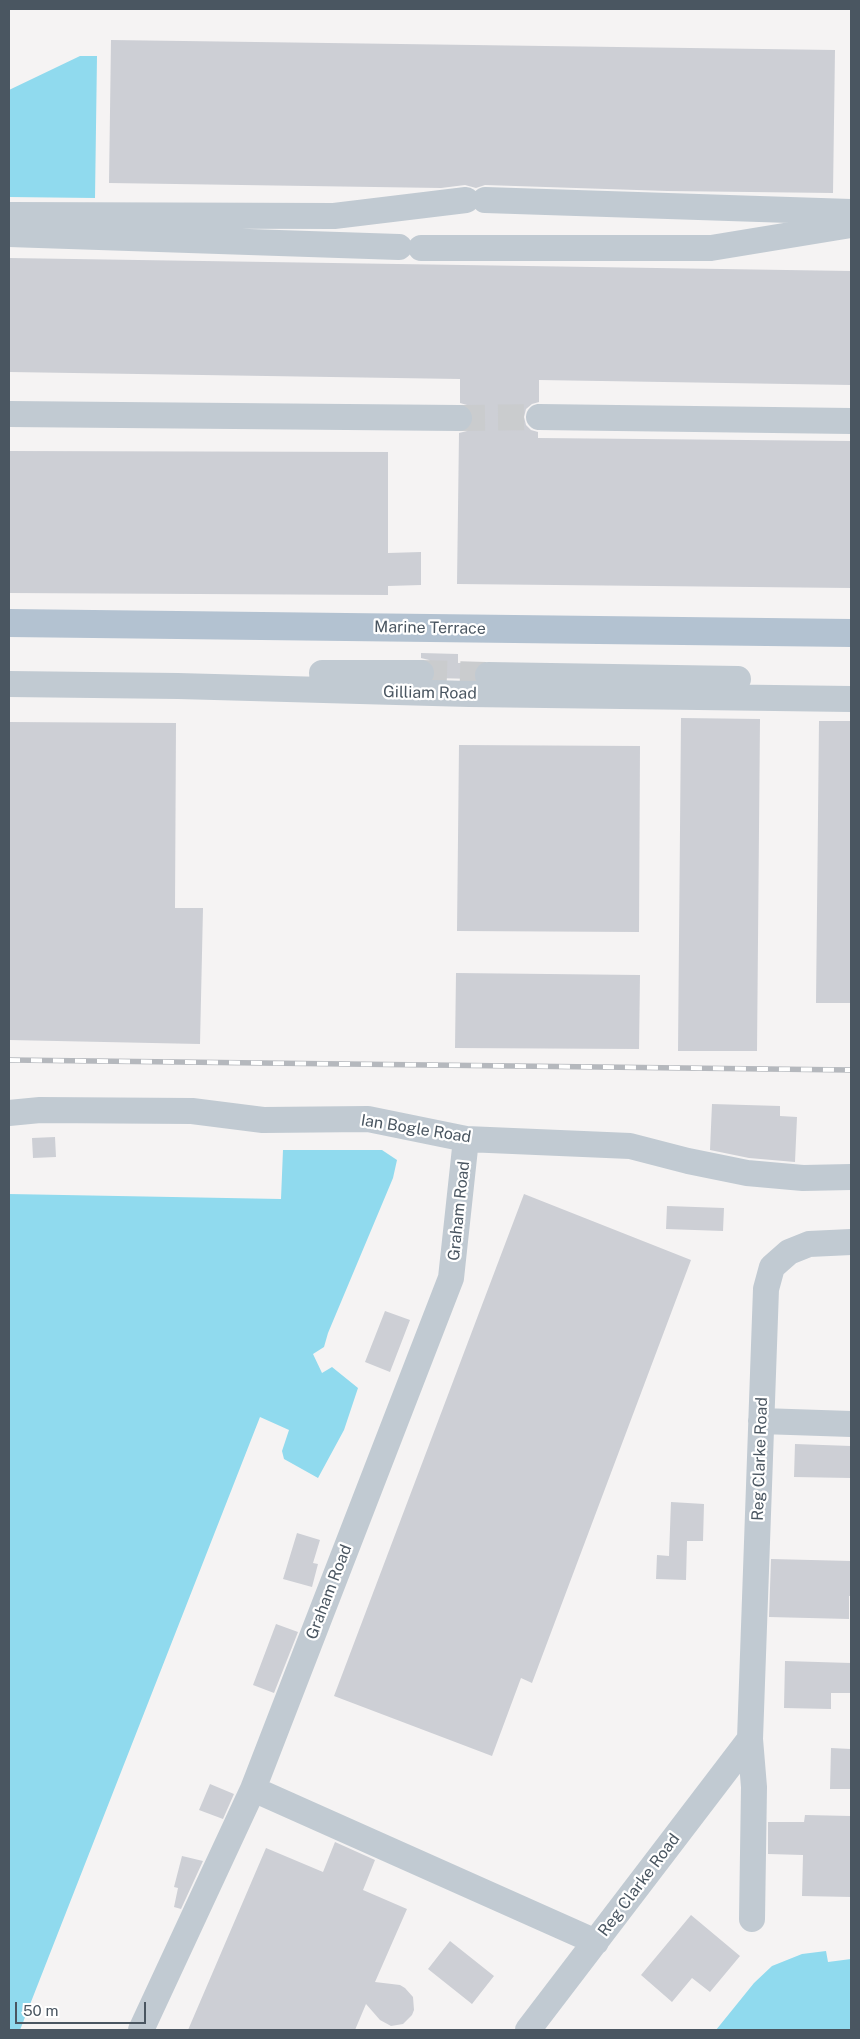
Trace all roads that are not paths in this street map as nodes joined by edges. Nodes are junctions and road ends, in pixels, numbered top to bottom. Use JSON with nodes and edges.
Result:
{"nodes":[{"id":1,"x":851,"y":212,"type":"edge"},
{"id":2,"x":9,"y":214,"type":"edge"},
{"id":3,"x":851,"y":225,"type":"edge"},
{"id":4,"x":9,"y":234,"type":"edge"},
{"id":5,"x":9,"y":414,"type":"edge"},
{"id":6,"x":539,"y":417,"type":"tunnel mouth"},
{"id":7,"x":460,"y":418,"type":"tunnel mouth"},
{"id":8,"x":851,"y":421,"type":"edge"},
{"id":9,"x":9,"y":623,"type":"edge"},
{"id":10,"x":851,"y":633,"type":"edge"},
{"id":11,"x":421,"y":673,"type":"tunnel mouth"},
{"id":12,"x":488,"y":675,"type":"tunnel mouth"},
{"id":13,"x":851,"y":682,"type":"edge"},
{"id":14,"x":9,"y":684,"type":"edge"},
{"id":15,"x":178,"y":686,"type":"junction"},
{"id":16,"x":851,"y":699,"type":"edge"},
{"id":17,"x":9,"y":1113,"type":"edge"},
{"id":18,"x":466,"y":1139,"type":"junction"},
{"id":19,"x":851,"y":1177,"type":"edge"},
{"id":20,"x":851,"y":1242,"type":"edge"},
{"id":21,"x":761,"y":1422,"type":"junction"},
{"id":22,"x":851,"y":1424,"type":"edge"},
{"id":23,"x":750,"y":1739,"type":"junction"},
{"id":24,"x":252,"y":1789,"type":"junction"},
{"id":25,"x":752,"y":1919,"type":"dead end"},
{"id":26,"x":596,"y":1942,"type":"junction"},
{"id":27,"x":141,"y":2030,"type":"edge"},
{"id":28,"x":528,"y":2030,"type":"edge"}],
"edges":[{"from":1,"to":2,"type":"street"},
{"from":3,"to":4,"type":"street"},
{"from":5,"to":7,"type":"street"},
{"from":6,"to":8,"type":"street"},
{"from":9,"to":10,"type":"main road","name":"Marine Terrace"},
{"from":11,"to":15,"type":"street"},
{"from":12,"to":13,"type":"street"},
{"from":14,"to":15,"type":"street","name":"Gilliam Road"},
{"from":15,"to":16,"type":"street","name":"Gilliam Road"},
{"from":17,"to":18,"type":"street","name":"Ian Bogle Road"},
{"from":18,"to":19,"type":"street","name":"Ian Bogle Road"},
{"from":18,"to":24,"type":"street","name":"Graham Road"},
{"from":20,"to":21,"type":"street","name":"Reg Clarke Road"},
{"from":21,"to":22,"type":"street"},
{"from":21,"to":23,"type":"street","name":"Reg Clarke Road"},
{"from":23,"to":25,"type":"street","name":"Reg Clarke Road"},
{"from":23,"to":26,"type":"street","name":"Reg Clarke Road"},
{"from":24,"to":26,"type":"street"},
{"from":24,"to":27,"type":"street","name":"Graham Road"},
{"from":26,"to":28,"type":"street","name":"Reg Clarke Road"}]}
